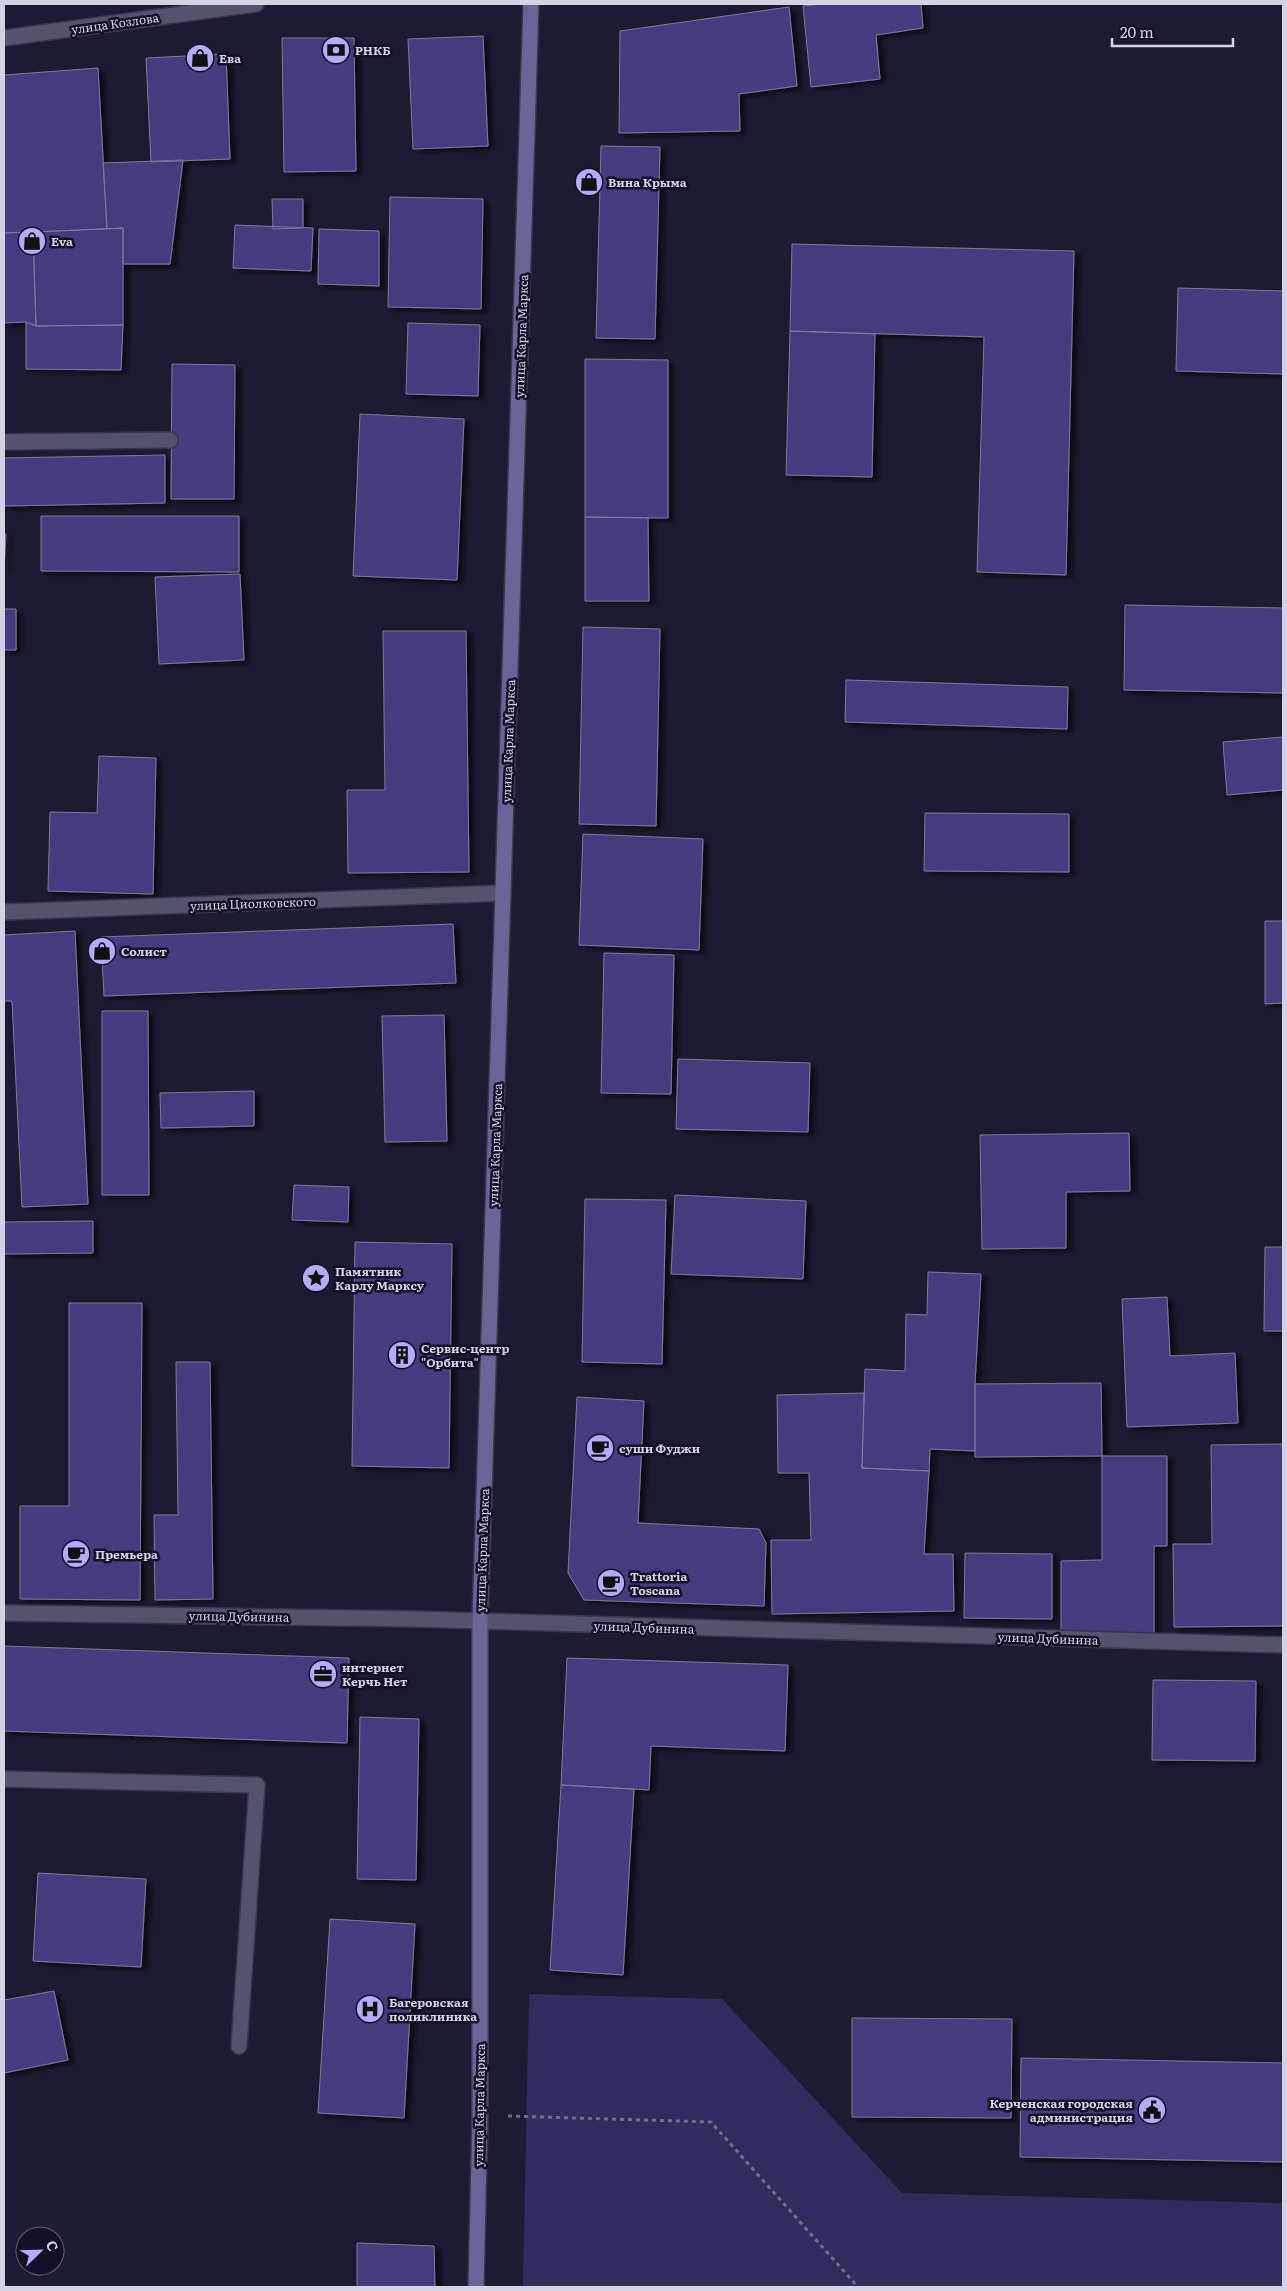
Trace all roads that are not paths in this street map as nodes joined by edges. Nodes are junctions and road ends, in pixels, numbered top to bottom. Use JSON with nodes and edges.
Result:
{"nodes":[{"id":1,"x":256,"y":4,"type":"edge"},
{"id":2,"x":531,"y":4,"type":"edge"},
{"id":3,"x":4,"y":38,"type":"edge"},
{"id":4,"x":170,"y":440,"type":"dead end"},
{"id":5,"x":4,"y":442,"type":"edge"},
{"id":6,"x":503,"y":893,"type":"junction"},
{"id":7,"x":4,"y":912,"type":"edge"},
{"id":8,"x":4,"y":1613,"type":"edge"},
{"id":9,"x":480,"y":1622,"type":"junction"},
{"id":10,"x":1283,"y":1645,"type":"edge"},
{"id":11,"x":4,"y":1778,"type":"edge"},
{"id":12,"x":239,"y":2046,"type":"dead end"},
{"id":13,"x":476,"y":2287,"type":"edge"}],
"edges":[{"from":1,"to":3,"type":"street","name":"улица Козлова"},
{"from":2,"to":6,"type":"main road","name":"улица Карла Маркса"},
{"from":4,"to":5,"type":"street"},
{"from":6,"to":7,"type":"street","name":"улица Циолковского"},
{"from":6,"to":9,"type":"main road","name":"улица Карла Маркса"},
{"from":8,"to":9,"type":"street","name":"улица Дубинина"},
{"from":9,"to":10,"type":"street","name":"улица Дубинина"},
{"from":9,"to":13,"type":"main road","name":"улица Карла Маркса"},
{"from":11,"to":12,"type":"street"}]}
